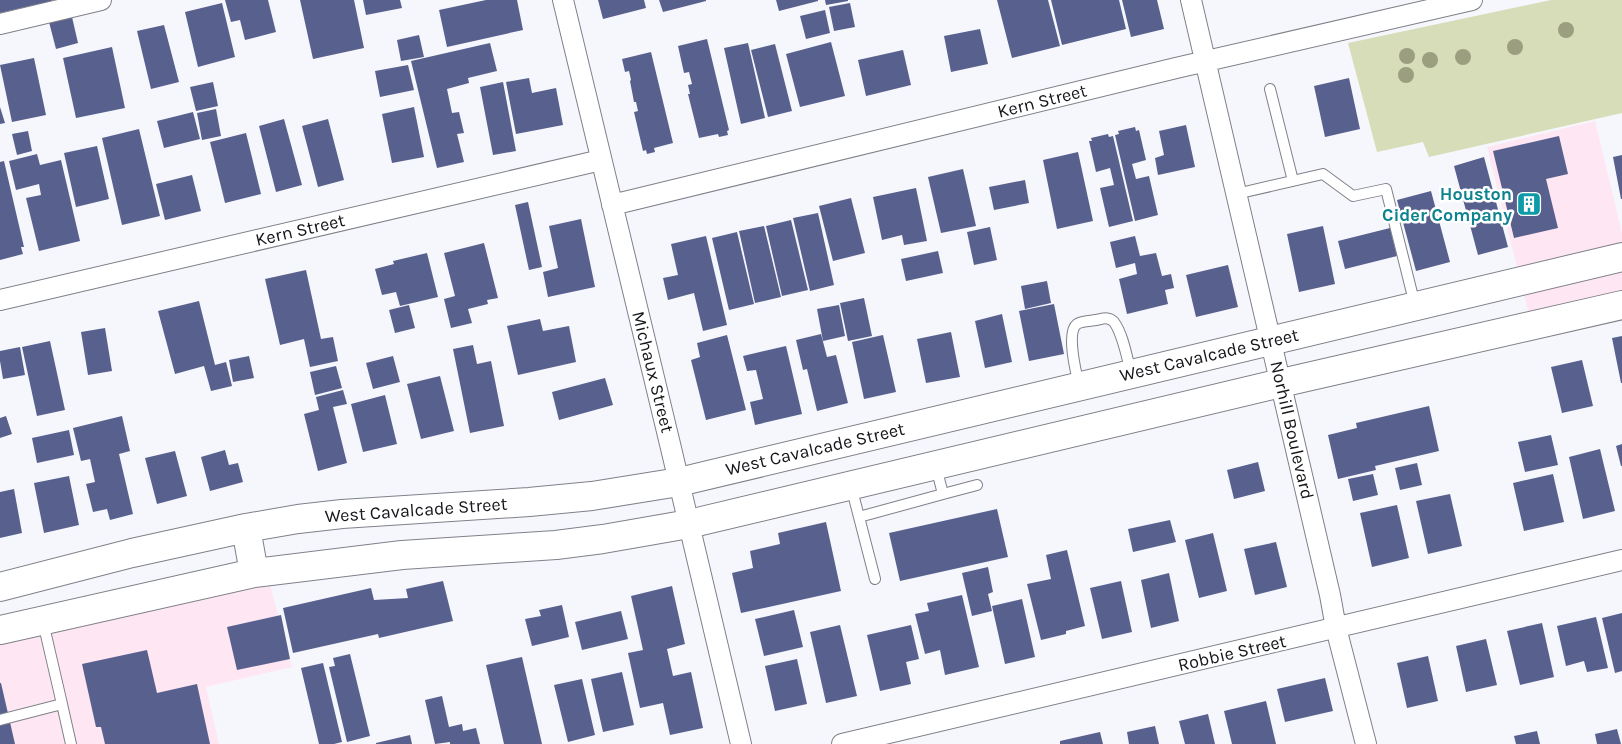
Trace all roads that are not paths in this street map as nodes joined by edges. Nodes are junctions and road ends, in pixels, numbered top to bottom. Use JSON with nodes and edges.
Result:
{"nodes":[{"id":1,"x":101,"y":0,"type":"edge"},
{"id":2,"x":562,"y":0,"type":"edge"},
{"id":3,"x":1191,"y":0,"type":"edge"},
{"id":4,"x":1472,"y":0,"type":"edge"},
{"id":5,"x":0,"y":24,"type":"edge"},
{"id":6,"x":1205,"y":61,"type":"junction"},
{"id":7,"x":1270,"y":89,"type":"dead end"},
{"id":8,"x":601,"y":160,"type":"junction"},
{"id":9,"x":1293,"y":181,"type":"junction"},
{"id":10,"x":1236,"y":194,"type":"junction"},
{"id":11,"x":612,"y":205,"type":"junction"},
{"id":12,"x":1622,"y":257,"type":"edge"},
{"id":13,"x":0,"y":300,"type":"edge"},
{"id":14,"x":1622,"y":305,"type":"edge"},
{"id":15,"x":1415,"y":306,"type":"junction"},
{"id":16,"x":1271,"y":340,"type":"junction"},
{"id":17,"x":1131,"y":374,"type":"junction"},
{"id":18,"x":1281,"y":383,"type":"junction"},
{"id":19,"x":1079,"y":386,"type":"junction"},
{"id":20,"x":936,"y":466,"type":"junction"},
{"id":21,"x":679,"y":482,"type":"junction"},
{"id":22,"x":977,"y":485,"type":"dead end"},
{"id":23,"x":851,"y":486,"type":"junction"},
{"id":24,"x":943,"y":494,"type":"junction"},
{"id":25,"x":859,"y":517,"type":"junction"},
{"id":26,"x":689,"y":524,"type":"junction"},
{"id":27,"x":246,"y":528,"type":"junction"},
{"id":28,"x":1622,"y":560,"type":"edge"},
{"id":29,"x":254,"y":573,"type":"junction"},
{"id":30,"x":875,"y":579,"type":"dead end"},
{"id":31,"x":0,"y":587,"type":"edge"},
{"id":32,"x":43,"y":620,"type":"junction"},
{"id":33,"x":1336,"y":628,"type":"junction"},
{"id":34,"x":0,"y":630,"type":"edge"},
{"id":35,"x":62,"y":704,"type":"junction"},
{"id":36,"x":0,"y":720,"type":"edge"},
{"id":37,"x":71,"y":744,"type":"edge"},
{"id":38,"x":741,"y":744,"type":"edge"},
{"id":39,"x":842,"y":744,"type":"edge"},
{"id":40,"x":1366,"y":744,"type":"edge"}],
"edges":[{"from":1,"to":5,"type":"street"},
{"from":2,"to":8,"type":"street","name":"Michaux Street"},
{"from":3,"to":6,"type":"street","name":"Norhill Boulevard"},
{"from":4,"to":6,"type":"street","name":"Kern Street"},
{"from":6,"to":10,"type":"street","name":"Norhill Boulevard"},
{"from":6,"to":11,"type":"street","name":"Kern Street"},
{"from":7,"to":9,"type":"lane"},
{"from":8,"to":11,"type":"street","name":"Michaux Street"},
{"from":8,"to":13,"type":"street","name":"Kern Street"},
{"from":9,"to":10,"type":"lane"},
{"from":9,"to":15,"type":"lane"},
{"from":10,"to":16,"type":"street","name":"Norhill Boulevard"},
{"from":11,"to":21,"type":"street","name":"Michaux Street"},
{"from":12,"to":15,"type":"main road","name":"West Cavalcade Street"},
{"from":14,"to":18,"type":"main road"},
{"from":15,"to":16,"type":"main road","name":"West Cavalcade Street"},
{"from":16,"to":17,"type":"main road","name":"West Cavalcade Street"},
{"from":16,"to":18,"type":"street","name":"Norhill Boulevard"},
{"from":17,"to":19,"type":"main road","name":"West Cavalcade Street"},
{"from":17,"to":19,"type":"lane"},
{"from":18,"to":20,"type":"main road"},
{"from":18,"to":33,"type":"street","name":"Norhill Boulevard"},
{"from":19,"to":21,"type":"main road","name":"West Cavalcade Street"},
{"from":20,"to":23,"type":"main road"},
{"from":20,"to":24,"type":"lane"},
{"from":21,"to":26,"type":"street","name":"Michaux Street"},
{"from":21,"to":27,"type":"main road","name":"West Cavalcade Street"},
{"from":22,"to":24,"type":"lane"},
{"from":23,"to":25,"type":"lane"},
{"from":23,"to":26,"type":"main road"},
{"from":24,"to":25,"type":"lane"},
{"from":25,"to":30,"type":"lane"},
{"from":26,"to":29,"type":"main road"},
{"from":26,"to":38,"type":"street","name":"Michaux Street"},
{"from":27,"to":29,"type":"main road"},
{"from":27,"to":31,"type":"main road","name":"West Cavalcade Street"},
{"from":28,"to":33,"type":"street","name":"Robbie Street"},
{"from":29,"to":32,"type":"main road"},
{"from":32,"to":34,"type":"main road"},
{"from":32,"to":35,"type":"lane"},
{"from":33,"to":39,"type":"street","name":"Robbie Street"},
{"from":33,"to":40,"type":"street","name":"Norhill Boulevard"},
{"from":35,"to":36,"type":"lane"},
{"from":35,"to":37,"type":"lane"}]}
